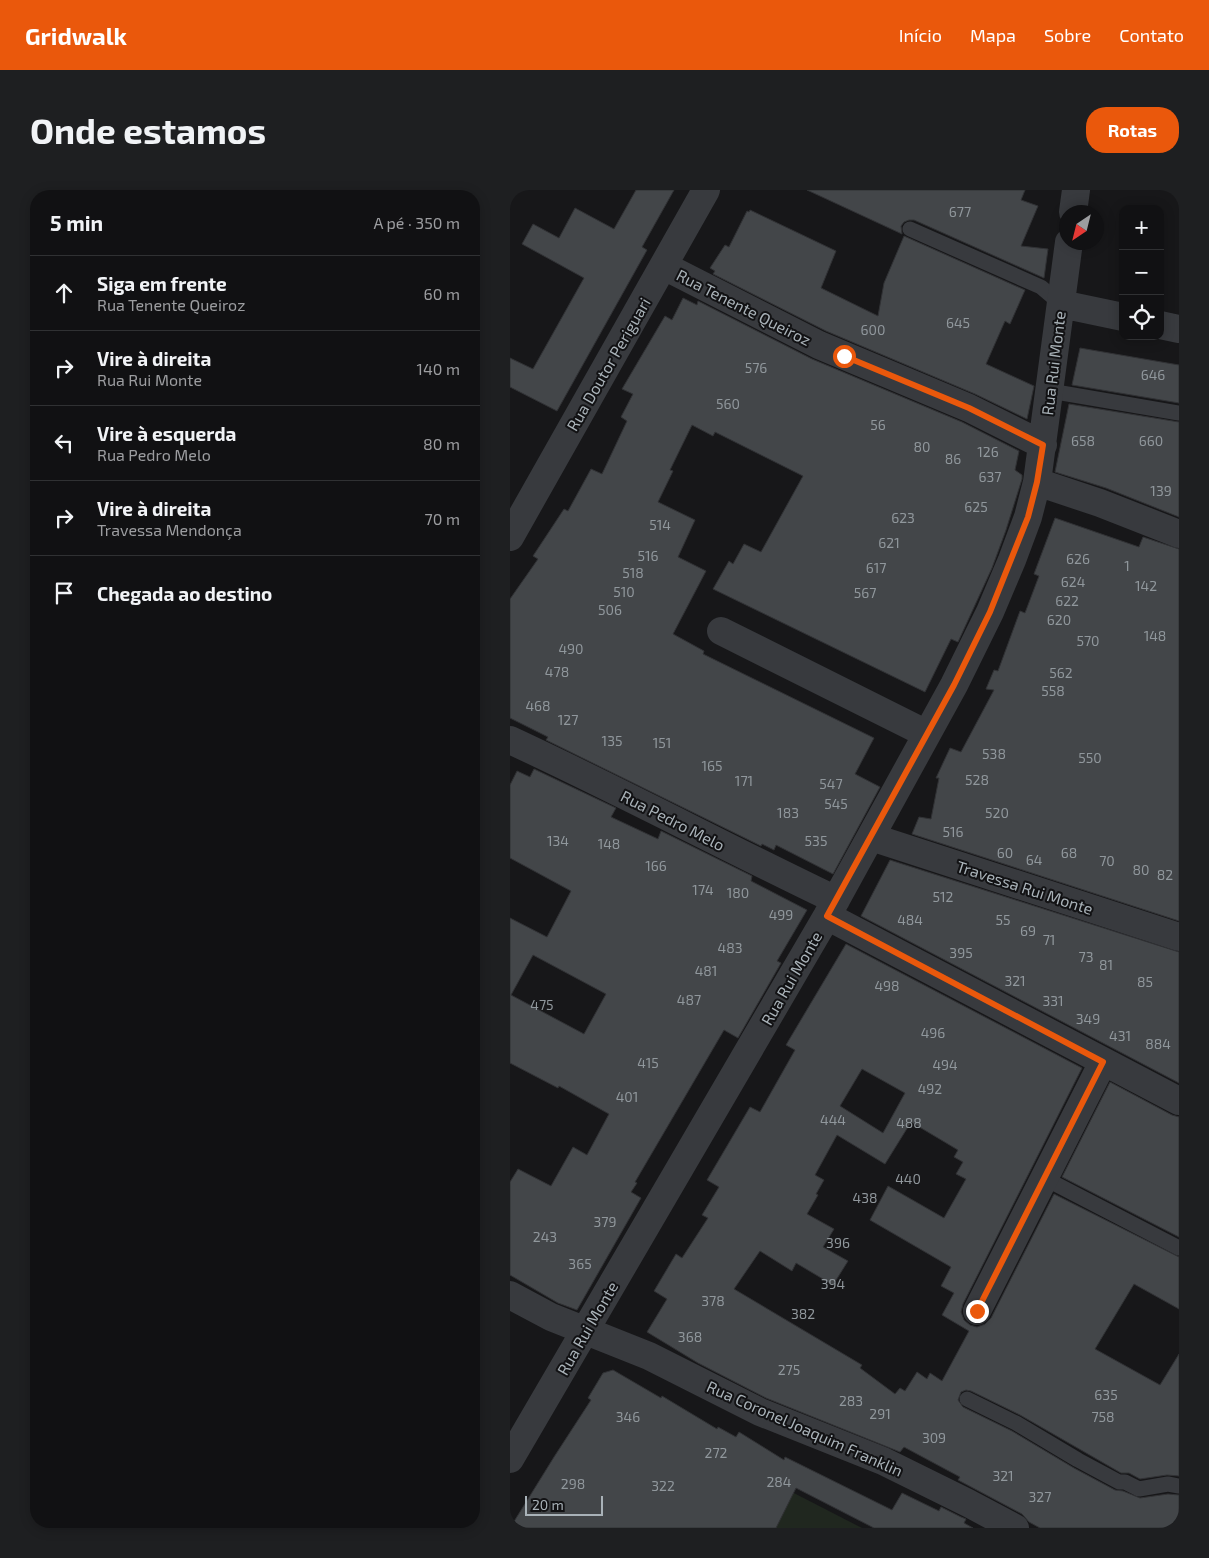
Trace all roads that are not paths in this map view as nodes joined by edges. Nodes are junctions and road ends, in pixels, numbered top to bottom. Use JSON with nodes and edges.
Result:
{"nodes":[{"id":1,"x":706,"y":190,"type":"edge"},
{"id":2,"x":1076,"y":190,"type":"edge"},
{"id":3,"x":1074,"y":205,"type":"edge"},
{"id":4,"x":910,"y":229,"type":"dead end"},
{"id":5,"x":1068,"y":250,"type":"edge"},
{"id":6,"x":664,"y":266,"type":"junction"},
{"id":7,"x":1061,"y":304,"type":"junction"},
{"id":8,"x":1119,"y":316,"type":"edge"},
{"id":9,"x":1164,"y":326,"type":"edge"},
{"id":10,"x":1179,"y":329,"type":"edge"},
{"id":11,"x":1050,"y":392,"type":"junction"},
{"id":12,"x":1179,"y":413,"type":"edge"},
{"id":13,"x":1043,"y":445,"type":"junction"},
{"id":14,"x":1037,"y":482,"type":"junction"},
{"id":15,"x":1179,"y":534,"type":"edge"},
{"id":16,"x":510,"y":537,"type":"edge"},
{"id":17,"x":722,"y":631,"type":"dead end"},
{"id":18,"x":928,"y":734,"type":"junction"},
{"id":19,"x":510,"y":740,"type":"edge"},
{"id":20,"x":871,"y":837,"type":"junction"},
{"id":21,"x":831,"y":908,"type":"junction"},
{"id":22,"x":1179,"y":938,"type":"edge"},
{"id":23,"x":1103,"y":1062,"type":"junction"},
{"id":24,"x":1179,"y":1101,"type":"edge"},
{"id":25,"x":1044,"y":1178,"type":"junction"},
{"id":26,"x":1179,"y":1248,"type":"edge"},
{"id":27,"x":510,"y":1295,"type":"edge"},
{"id":28,"x":977,"y":1311,"type":"dead end"},
{"id":29,"x":586,"y":1330,"type":"junction"},
{"id":30,"x":967,"y":1399,"type":"dead end"},
{"id":31,"x":510,"y":1458,"type":"edge"},
{"id":32,"x":1179,"y":1486,"type":"edge"},
{"id":33,"x":1015,"y":1528,"type":"edge"}],
"edges":[{"from":1,"to":6,"type":"street","name":"Rua Doutor Periguari"},
{"from":2,"to":3,"type":"street"},
{"from":4,"to":7,"type":"lane"},
{"from":5,"to":7,"type":"street","name":"Rua Rui Monte"},
{"from":6,"to":13,"type":"street","name":"Rua Tenente Queiroz"},
{"from":6,"to":16,"type":"street","name":"Rua Doutor Periguari"},
{"from":7,"to":8,"type":"street"},
{"from":7,"to":11,"type":"street","name":"Rua Rui Monte"},
{"from":9,"to":10,"type":"street"},
{"from":11,"to":12,"type":"lane"},
{"from":11,"to":13,"type":"street","name":"Rua Rui Monte"},
{"from":13,"to":14,"type":"street","name":"Rua Rui Monte"},
{"from":14,"to":15,"type":"street"},
{"from":14,"to":18,"type":"street","name":"Rua Rui Monte"},
{"from":17,"to":18,"type":"street"},
{"from":18,"to":20,"type":"street","name":"Rua Rui Monte"},
{"from":19,"to":21,"type":"street","name":"Rua Pedro Melo"},
{"from":20,"to":21,"type":"street","name":"Rua Rui Monte"},
{"from":20,"to":22,"type":"street","name":"Travessa Rui Monte"},
{"from":21,"to":23,"type":"street","name":"Rua Pedro Melo"},
{"from":21,"to":29,"type":"street","name":"Rua Rui Monte"},
{"from":23,"to":24,"type":"street","name":"Rua Pedro Melo"},
{"from":23,"to":25,"type":"street"},
{"from":25,"to":26,"type":"lane"},
{"from":25,"to":28,"type":"street"},
{"from":27,"to":29,"type":"street","name":"Rua Coronel Joaquim Franklin"},
{"from":29,"to":31,"type":"street","name":"Rua Rui Monte"},
{"from":29,"to":33,"type":"street","name":"Rua Coronel Joaquim Franklin"},
{"from":30,"to":32,"type":"lane"}]}
